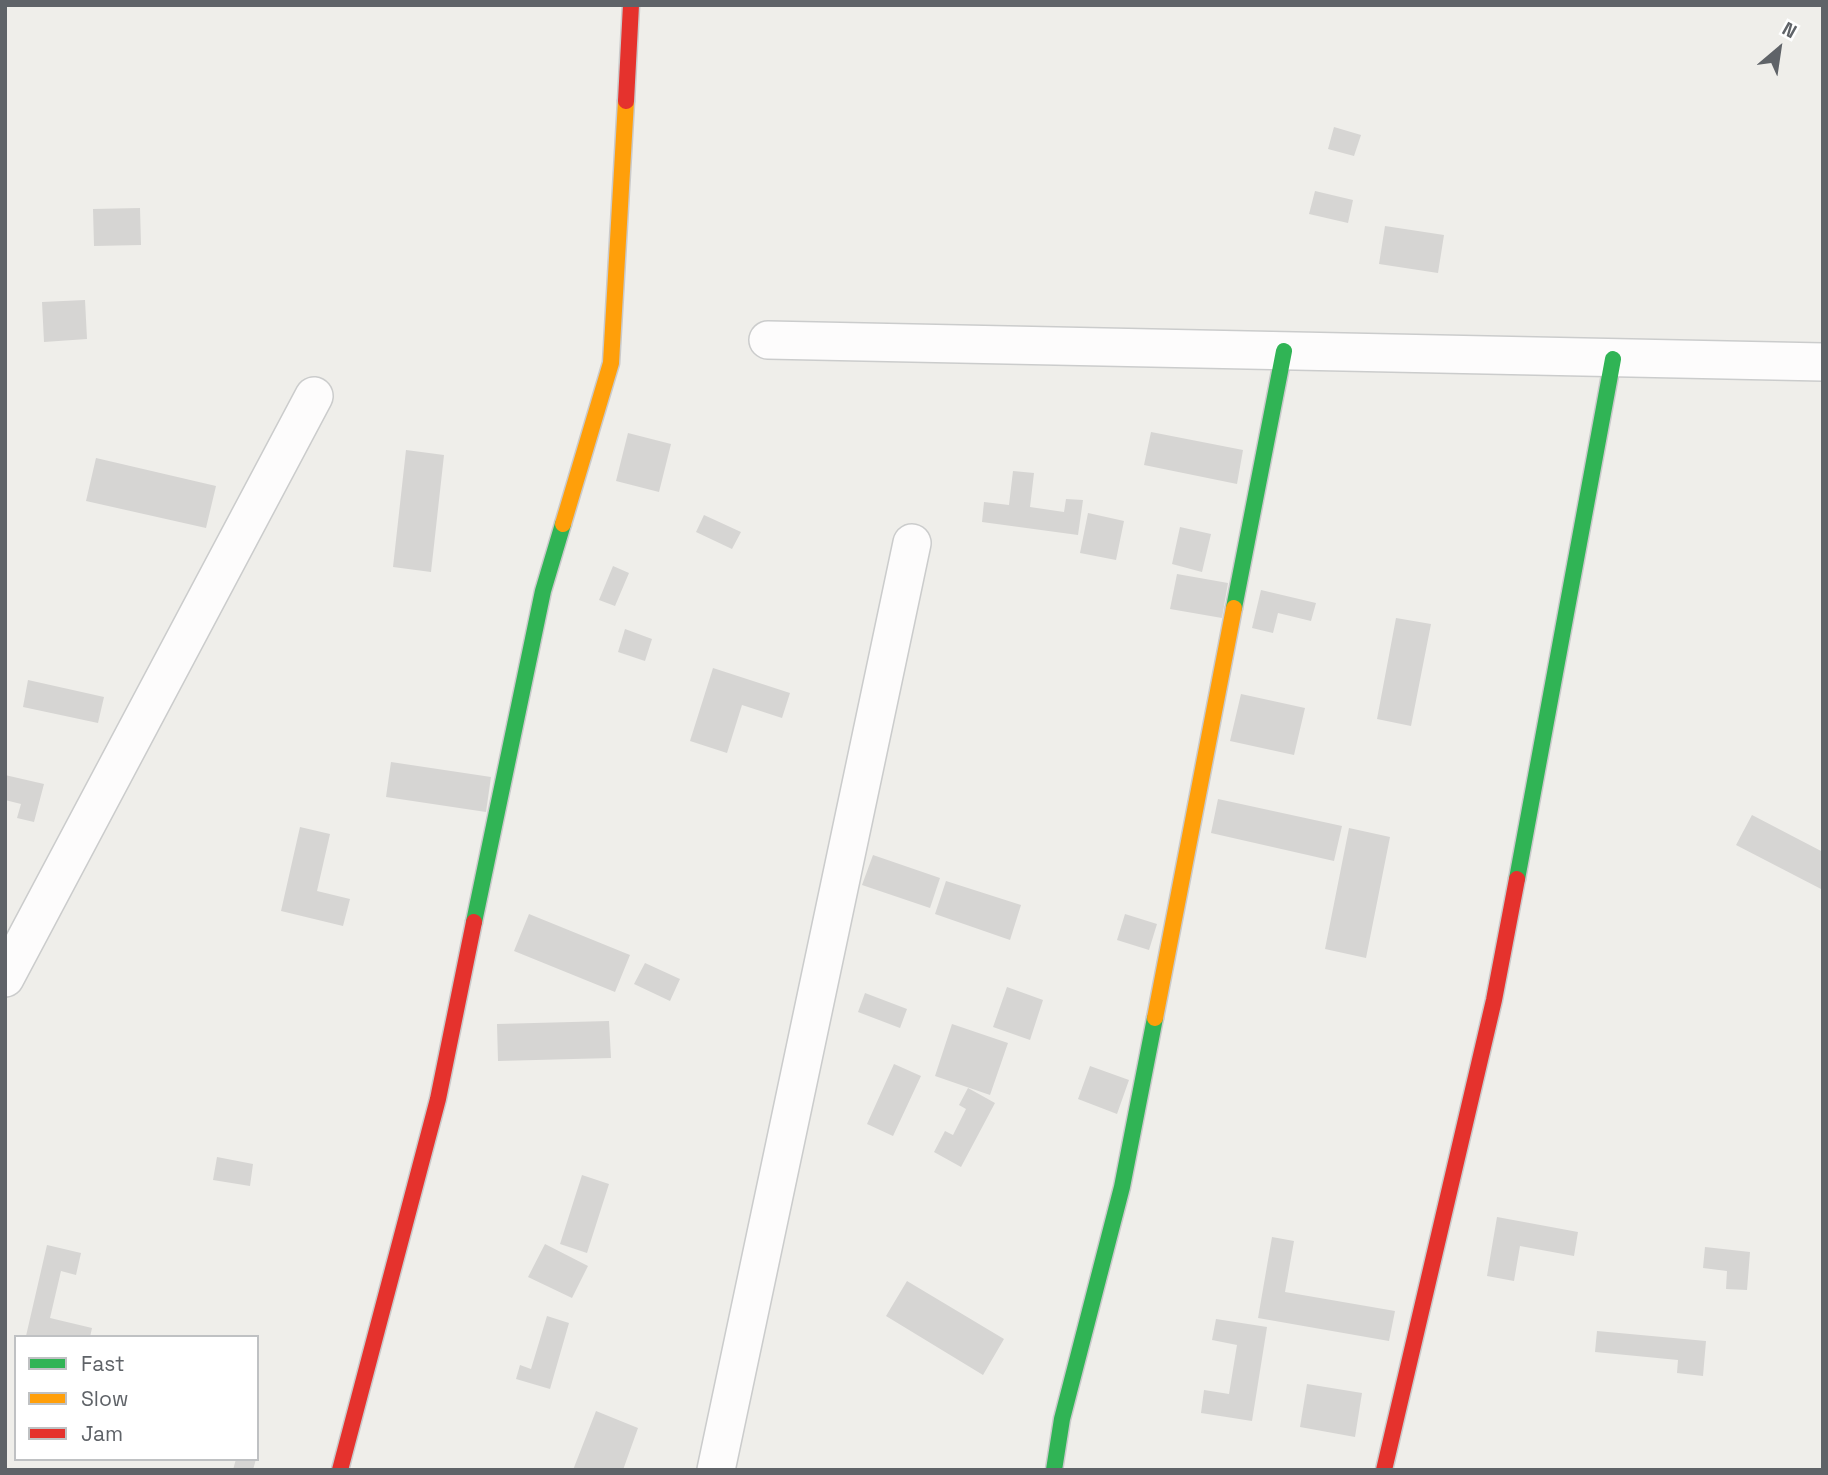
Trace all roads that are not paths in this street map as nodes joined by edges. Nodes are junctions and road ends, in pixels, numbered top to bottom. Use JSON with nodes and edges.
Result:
{"nodes":[{"id":1,"x":631,"y":5,"type":"edge"},
{"id":2,"x":768,"y":340,"type":"dead end"},
{"id":3,"x":1284,"y":352,"type":"junction"},
{"id":4,"x":1614,"y":359,"type":"junction"},
{"id":5,"x":1823,"y":362,"type":"edge"},
{"id":6,"x":314,"y":396,"type":"dead end"},
{"id":7,"x":912,"y":543,"type":"dead end"},
{"id":8,"x":5,"y":978,"type":"edge"},
{"id":9,"x":340,"y":1470,"type":"edge"},
{"id":10,"x":716,"y":1470,"type":"edge"},
{"id":11,"x":1055,"y":1470,"type":"edge"},
{"id":12,"x":1384,"y":1470,"type":"edge"}],
"edges":[{"from":1,"to":9,"type":"street"},
{"from":2,"to":3,"type":"street"},
{"from":3,"to":4,"type":"street"},
{"from":3,"to":11,"type":"street"},
{"from":4,"to":5,"type":"street"},
{"from":4,"to":12,"type":"street"},
{"from":6,"to":8,"type":"street"},
{"from":7,"to":10,"type":"street"}]}
